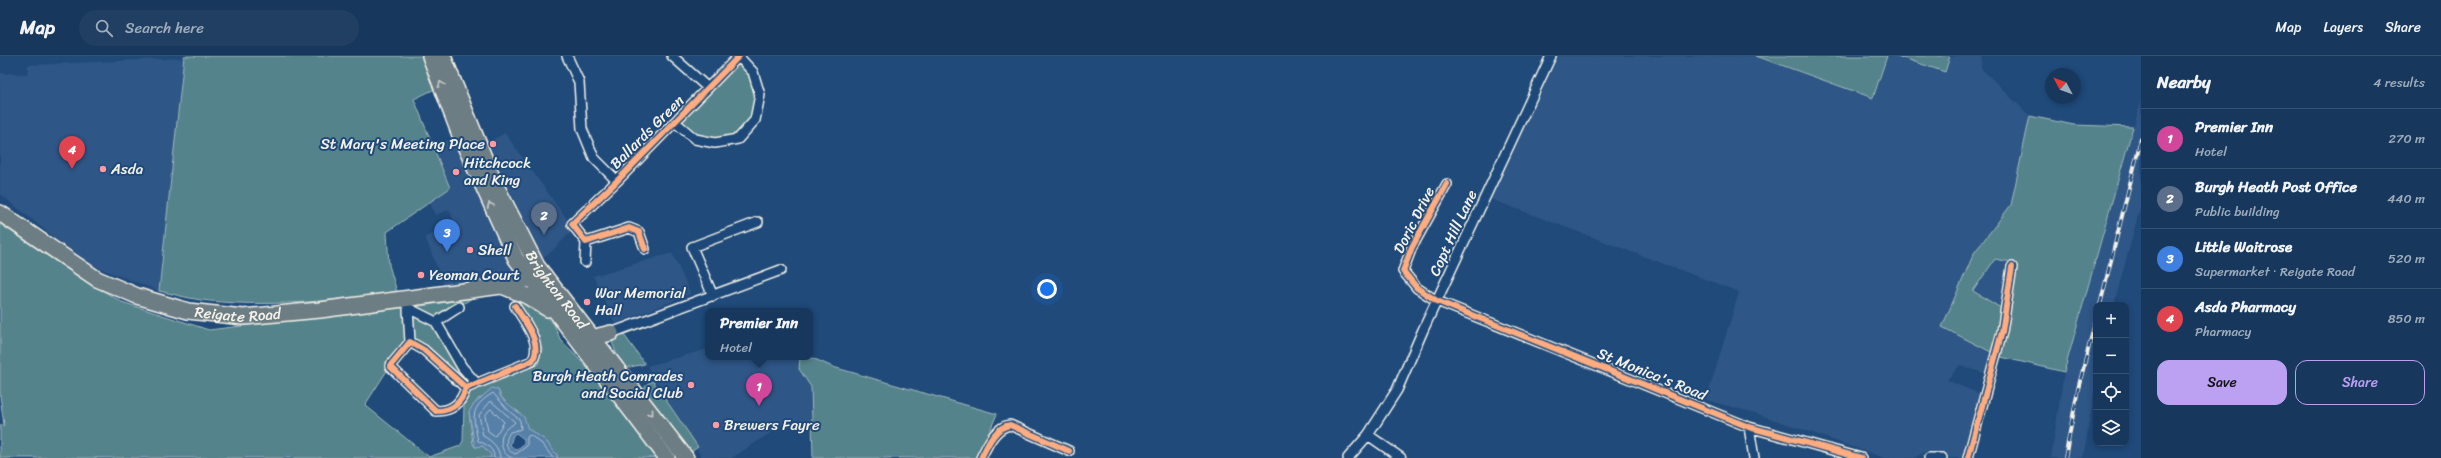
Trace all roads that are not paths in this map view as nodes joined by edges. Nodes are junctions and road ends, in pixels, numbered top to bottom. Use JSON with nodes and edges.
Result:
{"nodes":[{"id":1,"x":430,"y":56,"type":"edge"},
{"id":2,"x":443,"y":56,"type":"edge"},
{"id":3,"x":567,"y":56,"type":"edge"},
{"id":4,"x":672,"y":56,"type":"edge"},
{"id":5,"x":739,"y":56,"type":"edge"},
{"id":6,"x":1551,"y":56,"type":"edge"},
{"id":7,"x":708,"y":88,"type":"junction"},
{"id":8,"x":675,"y":122,"type":"junction"},
{"id":9,"x":618,"y":180,"type":"junction"},
{"id":10,"x":1447,"y":184,"type":"dead end"},
{"id":11,"x":0,"y":213,"type":"edge"},
{"id":12,"x":758,"y":222,"type":"dead end"},
{"id":13,"x":586,"y":242,"type":"junction"},
{"id":14,"x":645,"y":249,"type":"dead end"},
{"id":15,"x":516,"y":259,"type":"junction"},
{"id":16,"x":585,"y":262,"type":"dead end"},
{"id":17,"x":2012,"y":267,"type":"dead end"},
{"id":18,"x":781,"y":270,"type":"dead end"},
{"id":19,"x":537,"y":274,"type":"junction"},
{"id":20,"x":501,"y":286,"type":"junction"},
{"id":21,"x":713,"y":296,"type":"junction"},
{"id":22,"x":1437,"y":301,"type":"junction"},
{"id":23,"x":406,"y":304,"type":"junction"},
{"id":24,"x":515,"y":306,"type":"dead end"},
{"id":25,"x":459,"y":307,"type":"dead end"},
{"id":26,"x":558,"y":316,"type":"junction"},
{"id":27,"x":436,"y":322,"type":"junction"},
{"id":28,"x":611,"y":333,"type":"junction"},
{"id":29,"x":594,"y":341,"type":"junction"},
{"id":30,"x":410,"y":342,"type":"junction"},
{"id":31,"x":589,"y":356,"type":"junction"},
{"id":32,"x":610,"y":360,"type":"junction"},
{"id":33,"x":462,"y":368,"type":"junction"},
{"id":34,"x":454,"y":375,"type":"junction"},
{"id":35,"x":476,"y":383,"type":"junction"},
{"id":36,"x":466,"y":388,"type":"junction"},
{"id":37,"x":1749,"y":427,"type":"junction"},
{"id":38,"x":1368,"y":435,"type":"junction"},
{"id":39,"x":1069,"y":451,"type":"dead end"},
{"id":40,"x":667,"y":458,"type":"edge"},
{"id":41,"x":686,"y":458,"type":"edge"},
{"id":42,"x":981,"y":458,"type":"edge"},
{"id":43,"x":1348,"y":458,"type":"edge"},
{"id":44,"x":1401,"y":458,"type":"edge"},
{"id":45,"x":1754,"y":458,"type":"edge"},
{"id":46,"x":1861,"y":458,"type":"edge"},
{"id":47,"x":1929,"y":458,"type":"edge"},
{"id":48,"x":1942,"y":458,"type":"edge"},
{"id":49,"x":1968,"y":458,"type":"edge"}],
"edges":[{"from":15,"to":1,"type":"highway","name":"Brighton Road","one_way":true},
{"from":2,"to":19,"type":"highway","name":"Brighton Road"},
{"from":3,"to":9,"type":"street"},
{"from":4,"to":7,"type":"street"},
{"from":5,"to":7,"type":"street","name":"Ballards Green"},
{"from":5,"to":8,"type":"street","name":"Ballards Green"},
{"from":6,"to":22,"type":"street","name":"Copt Hill Lane"},
{"from":7,"to":8,"type":"street","name":"Ballards Green"},
{"from":8,"to":9,"type":"street","name":"Ballards Green"},
{"from":9,"to":13,"type":"street","name":"Ballards Green"},
{"from":10,"to":22,"type":"street","name":"Doric Drive"},
{"from":11,"to":23,"type":"highway","name":"Reigate Road"},
{"from":12,"to":21,"type":"street"},
{"from":13,"to":14,"type":"street"},
{"from":13,"to":16,"type":"street"},
{"from":15,"to":19,"type":"highway","name":"Brighton Road"},
{"from":15,"to":20,"type":"highway"},
{"from":17,"to":49,"type":"street"},
{"from":18,"to":21,"type":"street"},
{"from":19,"to":20,"type":"highway","name":"Reigate Road"},
{"from":19,"to":26,"type":"highway","name":"Brighton Road"},
{"from":19,"to":29,"type":"highway","name":"Brighton Road"},
{"from":20,"to":23,"type":"highway","name":"Reigate Road"},
{"from":20,"to":26,"type":"highway"},
{"from":21,"to":28,"type":"street"},
{"from":22,"to":37,"type":"street","name":"St Monica's Road"},
{"from":22,"to":38,"type":"street","name":"Copt Hill Lane"},
{"from":23,"to":27,"type":"street"},
{"from":23,"to":30,"type":"street"},
{"from":24,"to":35,"type":"street"},
{"from":25,"to":27,"type":"street"},
{"from":26,"to":31,"type":"highway","name":"Brighton Road"},
{"from":27,"to":33,"type":"street"},
{"from":28,"to":29,"type":"highway"},
{"from":28,"to":32,"type":"highway"},
{"from":29,"to":31,"type":"highway"},
{"from":29,"to":32,"type":"highway","name":"Brighton Road"},
{"from":30,"to":34,"type":"street"},
{"from":30,"to":36,"type":"street"},
{"from":31,"to":40,"type":"highway","name":"Brighton Road"},
{"from":32,"to":41,"type":"highway","name":"Brighton Road","one_way":true},
{"from":33,"to":34,"type":"street"},
{"from":33,"to":35,"type":"street"},
{"from":34,"to":36,"type":"street"},
{"from":35,"to":36,"type":"street"},
{"from":37,"to":45,"type":"street"},
{"from":37,"to":46,"type":"street","name":"St Monica's Road"},
{"from":38,"to":43,"type":"street","name":"Copt Hill Lane"},
{"from":38,"to":44,"type":"street"},
{"from":39,"to":42,"type":"street"},
{"from":47,"to":48,"type":"street"}]}
